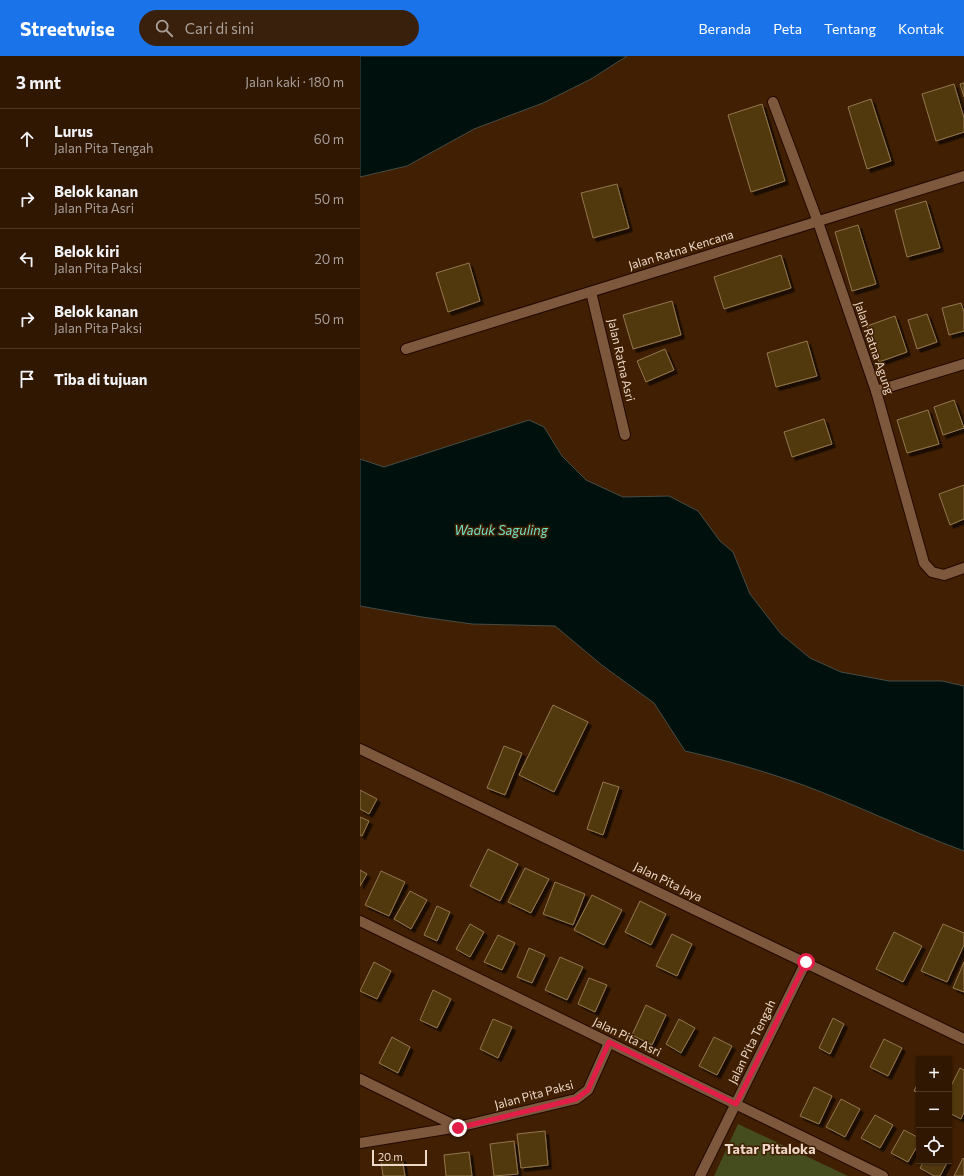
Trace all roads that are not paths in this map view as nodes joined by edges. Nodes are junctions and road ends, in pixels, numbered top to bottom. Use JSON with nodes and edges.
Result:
{"nodes":[{"id":1,"x":772,"y":102,"type":"dead end"},
{"id":2,"x":964,"y":176,"type":"edge"},
{"id":3,"x":818,"y":222,"type":"junction"},
{"id":4,"x":591,"y":292,"type":"junction"},
{"id":5,"x":406,"y":349,"type":"dead end"},
{"id":6,"x":964,"y":364,"type":"edge"},
{"id":7,"x":876,"y":391,"type":"junction"},
{"id":8,"x":625,"y":435,"type":"dead end"},
{"id":9,"x":964,"y":568,"type":"edge"},
{"id":10,"x":360,"y":749,"type":"edge"},
{"id":11,"x":360,"y":921,"type":"edge"},
{"id":12,"x":806,"y":962,"type":"junction"},
{"id":13,"x":964,"y":1039,"type":"edge"},
{"id":14,"x":609,"y":1042,"type":"junction"},
{"id":15,"x":360,"y":1079,"type":"edge"},
{"id":16,"x":736,"y":1104,"type":"junction"},
{"id":17,"x":458,"y":1128,"type":"junction"},
{"id":18,"x":360,"y":1143,"type":"edge"},
{"id":19,"x":700,"y":1176,"type":"edge"},
{"id":20,"x":883,"y":1176,"type":"edge"}],
"edges":[{"from":1,"to":3,"type":"street","name":"Jalan Ratna Agung"},
{"from":2,"to":3,"type":"street","name":"Jalan Ratna Kencana"},
{"from":3,"to":4,"type":"street","name":"Jalan Ratna Kencana"},
{"from":3,"to":7,"type":"street","name":"Jalan Ratna Agung"},
{"from":4,"to":5,"type":"street","name":"Jalan Ratna Kencana"},
{"from":4,"to":8,"type":"street","name":"Jalan Ratna Asri"},
{"from":6,"to":7,"type":"street"},
{"from":7,"to":9,"type":"street","name":"Jalan Ratna Agung"},
{"from":10,"to":12,"type":"street","name":"Jalan Pita Jaya"},
{"from":11,"to":14,"type":"street","name":"Jalan Pita Asri"},
{"from":12,"to":13,"type":"street","name":"Jalan Pita Jaya"},
{"from":12,"to":16,"type":"street","name":"Jalan Pita Tengah"},
{"from":14,"to":16,"type":"street","name":"Jalan Pita Asri"},
{"from":14,"to":17,"type":"street","name":"Jalan Pita Paksi"},
{"from":15,"to":17,"type":"street"},
{"from":16,"to":19,"type":"street","name":"Jalan Pita Tengah"},
{"from":16,"to":20,"type":"street","name":"Jalan Pita Asri"},
{"from":17,"to":18,"type":"street","name":"Jalan Pita Paksi"}]}
